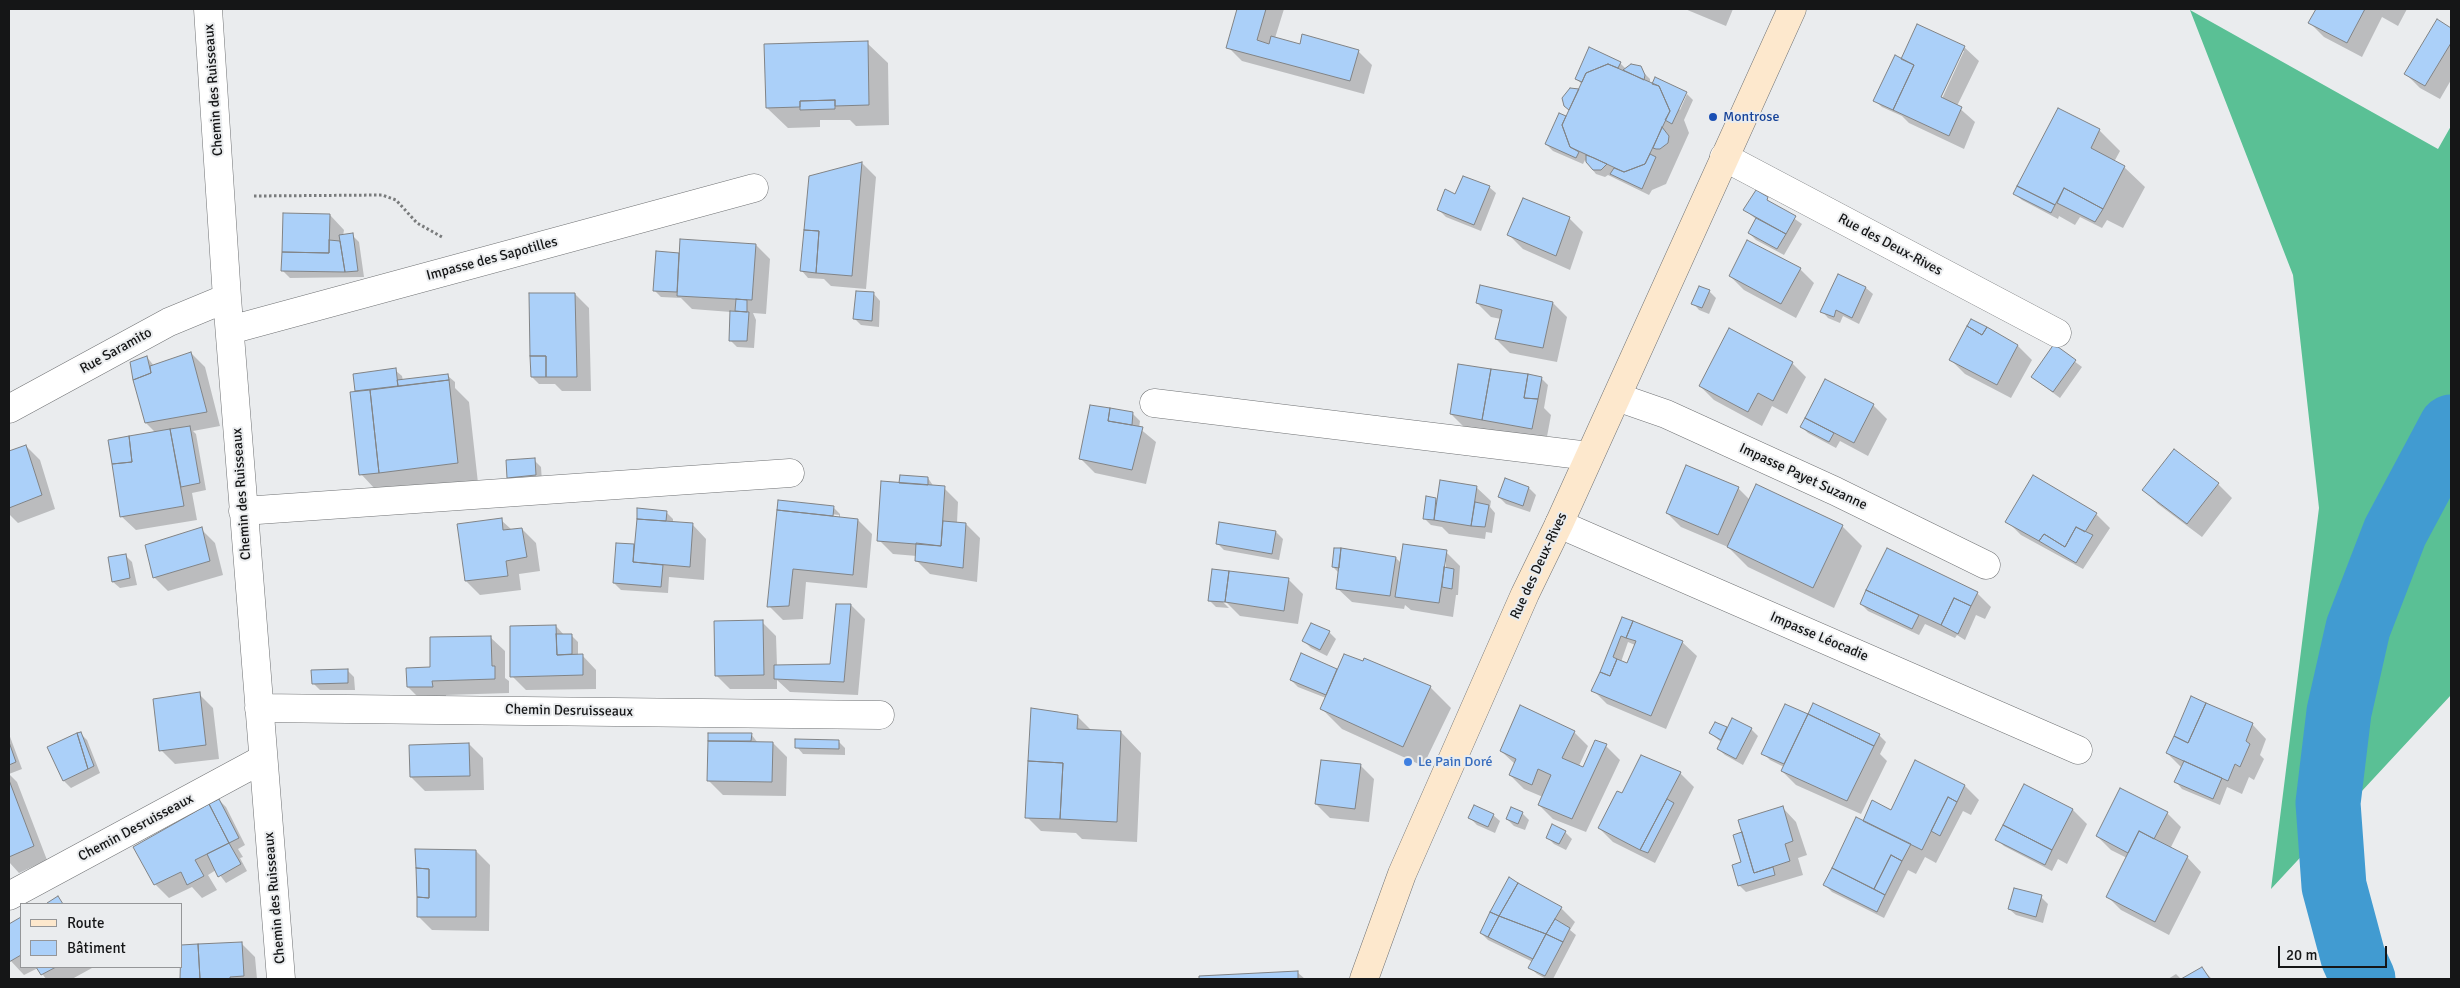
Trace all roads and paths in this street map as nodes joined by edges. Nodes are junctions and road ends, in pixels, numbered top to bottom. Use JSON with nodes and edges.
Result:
{"nodes":[{"id":1,"x":208,"y":9,"type":"edge"},
{"id":2,"x":1792,"y":9,"type":"edge"},
{"id":3,"x":1724,"y":157,"type":"junction"},
{"id":4,"x":754,"y":188,"type":"dead end"},
{"id":5,"x":220,"y":196,"type":"junction"},
{"id":6,"x":445,"y":238,"type":"dead end"},
{"id":7,"x":227,"y":298,"type":"junction"},
{"id":8,"x":230,"y":330,"type":"junction"},
{"id":9,"x":2057,"y":333,"type":"dead end"},
{"id":10,"x":1617,"y":397,"type":"junction"},
{"id":11,"x":1154,"y":403,"type":"dead end"},
{"id":12,"x":9,"y":410,"type":"edge"},
{"id":13,"x":1589,"y":456,"type":"junction"},
{"id":14,"x":790,"y":473,"type":"dead end"},
{"id":15,"x":243,"y":511,"type":"junction"},
{"id":16,"x":1559,"y":524,"type":"junction"},
{"id":17,"x":1986,"y":565,"type":"dead end"},
{"id":18,"x":259,"y":708,"type":"junction"},
{"id":19,"x":880,"y":715,"type":"dead end"},
{"id":20,"x":2078,"y":750,"type":"dead end"},
{"id":21,"x":263,"y":759,"type":"junction"},
{"id":22,"x":9,"y":896,"type":"edge"},
{"id":23,"x":281,"y":979,"type":"edge"},
{"id":24,"x":1364,"y":979,"type":"edge"}],
"edges":[{"from":1,"to":5,"type":"street","name":"Chemin des Ruisseaux"},
{"from":2,"to":3,"type":"street","name":"Rue des Deux-Rives"},
{"from":3,"to":9,"type":"street","name":"Rue des Deux-Rives"},
{"from":3,"to":10,"type":"street","name":"Rue des Deux-Rives"},
{"from":4,"to":8,"type":"street","name":"Impasse des Sapotilles"},
{"from":5,"to":6,"type":"path"},
{"from":5,"to":7,"type":"street","name":"Chemin des Ruisseaux"},
{"from":7,"to":8,"type":"street","name":"Chemin des Ruisseaux"},
{"from":7,"to":12,"type":"street","name":"Rue Saramito"},
{"from":8,"to":15,"type":"street","name":"Chemin des Ruisseaux"},
{"from":10,"to":13,"type":"street","name":"Rue des Deux-Rives"},
{"from":10,"to":17,"type":"street","name":"Impasse Payet Suzanne"},
{"from":11,"to":13,"type":"street"},
{"from":13,"to":16,"type":"street","name":"Rue des Deux-Rives"},
{"from":14,"to":15,"type":"street"},
{"from":15,"to":18,"type":"street","name":"Chemin des Ruisseaux"},
{"from":16,"to":20,"type":"street","name":"Impasse Léocadie"},
{"from":16,"to":24,"type":"street","name":"Rue des Deux-Rives"},
{"from":18,"to":19,"type":"street","name":"Chemin Desruisseaux"},
{"from":18,"to":21,"type":"street","name":"Chemin des Ruisseaux"},
{"from":21,"to":22,"type":"street","name":"Chemin Desruisseaux"},
{"from":21,"to":23,"type":"street","name":"Chemin des Ruisseaux"}]}
